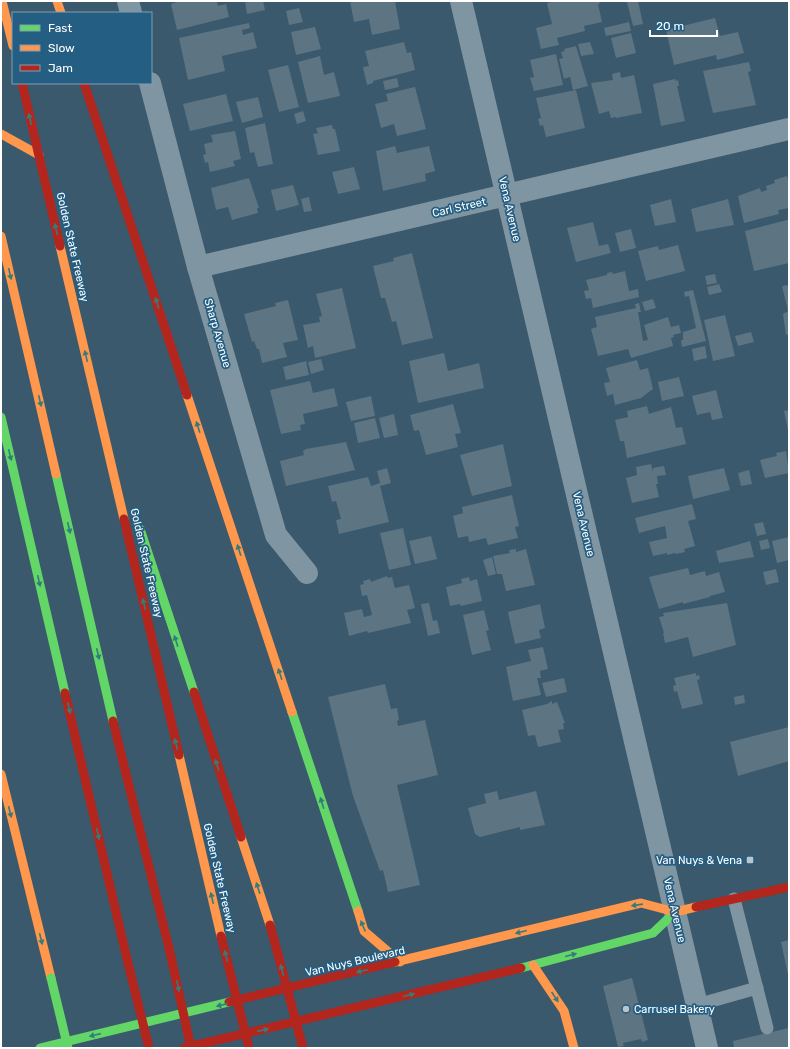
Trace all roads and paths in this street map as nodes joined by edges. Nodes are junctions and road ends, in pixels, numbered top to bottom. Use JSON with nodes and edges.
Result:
{"nodes":[{"id":1,"x":2,"y":1,"type":"edge"},
{"id":2,"x":57,"y":1,"type":"edge"},
{"id":3,"x":128,"y":1,"type":"edge"},
{"id":4,"x":461,"y":1,"type":"edge"},
{"id":5,"x":61,"y":12,"type":"edge"},
{"id":6,"x":131,"y":12,"type":"edge"},
{"id":7,"x":12,"y":42,"type":"edge"},
{"id":8,"x":22,"y":84,"type":"edge"},
{"id":9,"x":84,"y":84,"type":"edge"},
{"id":10,"x":150,"y":84,"type":"edge"},
{"id":11,"x":789,"y":129,"type":"edge"},
{"id":12,"x":1,"y":134,"type":"edge"},
{"id":13,"x":39,"y":155,"type":"junction"},
{"id":14,"x":507,"y":195,"type":"junction"},
{"id":15,"x":1,"y":236,"type":"edge"},
{"id":16,"x":198,"y":267,"type":"junction"},
{"id":17,"x":95,"y":394,"type":"junction"},
{"id":18,"x":1,"y":417,"type":"edge"},
{"id":19,"x":128,"y":492,"type":"dead end"},
{"id":20,"x":138,"y":523,"type":"dead end"},
{"id":21,"x":307,"y":573,"type":"dead end"},
{"id":22,"x":1,"y":774,"type":"edge"},
{"id":23,"x":789,"y":886,"type":"edge"},
{"id":24,"x":734,"y":899,"type":"junction"},
{"id":25,"x":675,"y":912,"type":"junction"},
{"id":26,"x":400,"y":962,"type":"junction"},
{"id":27,"x":533,"y":965,"type":"junction"},
{"id":28,"x":757,"y":988,"type":"junction"},
{"id":29,"x":697,"y":1005,"type":"junction"},
{"id":30,"x":767,"y":1028,"type":"dead end"},
{"id":31,"x":40,"y":1048,"type":"edge"},
{"id":32,"x":68,"y":1048,"type":"edge"},
{"id":33,"x":149,"y":1048,"type":"edge"},
{"id":34,"x":184,"y":1048,"type":"edge"},
{"id":35,"x":191,"y":1048,"type":"edge"},
{"id":36,"x":249,"y":1048,"type":"edge"},
{"id":37,"x":303,"y":1048,"type":"edge"},
{"id":38,"x":574,"y":1048,"type":"edge"},
{"id":39,"x":707,"y":1048,"type":"edge"}],
"edges":[{"from":1,"to":7,"type":"main road"},
{"from":2,"to":5,"type":"main road"},
{"from":3,"to":6,"type":"street"},
{"from":4,"to":14,"type":"street","name":"Vena Avenue"},
{"from":13,"to":8,"type":"main road","name":"Golden State Freeway","one_way":true},
{"from":26,"to":9,"type":"main road","one_way":true},
{"from":10,"to":16,"type":"street","name":"Sharp Avenue"},
{"from":11,"to":14,"type":"street","name":"Carl Street"},
{"from":12,"to":13,"type":"main road"},
{"from":17,"to":13,"type":"main road","name":"Golden State Freeway","one_way":true},
{"from":14,"to":16,"type":"street","name":"Carl Street"},
{"from":14,"to":25,"type":"street","name":"Vena Avenue"},
{"from":15,"to":35,"type":"main road","one_way":true,"bridge":true},
{"from":16,"to":21,"type":"street","name":"Sharp Avenue"},
{"from":17,"to":19,"type":"main road"},
{"from":36,"to":17,"type":"main road","name":"Golden State Freeway","one_way":true,"bridge":true},
{"from":18,"to":33,"type":"main road","one_way":true,"bridge":true},
{"from":37,"to":20,"type":"main road","one_way":true,"bridge":true},
{"from":22,"to":32,"type":"main road","one_way":true,"bridge":true},
{"from":23,"to":24,"type":"main road","name":"Van Nuys Boulevard"},
{"from":24,"to":25,"type":"main road","name":"Van Nuys Boulevard"},
{"from":24,"to":28,"type":"lane"},
{"from":25,"to":26,"type":"main road","name":"Van Nuys Boulevard","one_way":true},
{"from":27,"to":25,"type":"main road","one_way":true},
{"from":25,"to":29,"type":"street","name":"Vena Avenue"},
{"from":26,"to":31,"type":"main road","name":"Van Nuys Boulevard","one_way":true},
{"from":34,"to":27,"type":"main road","one_way":true},
{"from":27,"to":38,"type":"main road","one_way":true},
{"from":28,"to":29,"type":"lane"},
{"from":28,"to":30,"type":"lane"},
{"from":29,"to":39,"type":"street","name":"Vena Avenue"}]}
